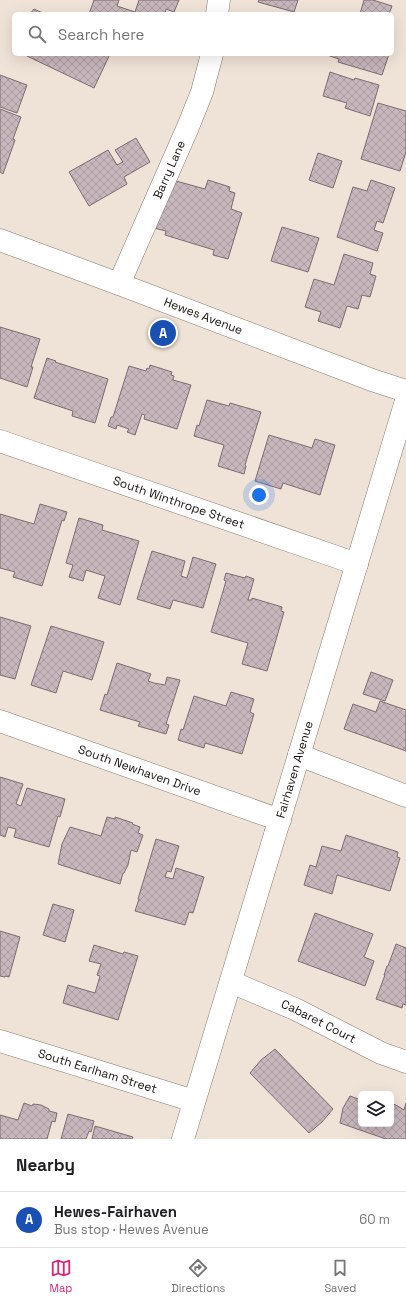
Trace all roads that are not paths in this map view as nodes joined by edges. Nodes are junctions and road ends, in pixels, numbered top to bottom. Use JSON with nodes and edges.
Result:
{"nodes":[{"id":1,"x":219,"y":0,"type":"edge"},
{"id":2,"x":217,"y":12,"type":"edge"},
{"id":3,"x":211,"y":56,"type":"edge"},
{"id":4,"x":0,"y":240,"type":"edge"},
{"id":5,"x":119,"y":284,"type":"junction"},
{"id":6,"x":406,"y":391,"type":"edge"},
{"id":7,"x":406,"y":401,"type":"edge"},
{"id":8,"x":0,"y":441,"type":"edge"},
{"id":9,"x":357,"y":564,"type":"junction"},
{"id":10,"x":0,"y":721,"type":"edge"},
{"id":11,"x":299,"y":755,"type":"junction"},
{"id":12,"x":406,"y":796,"type":"edge"},
{"id":13,"x":280,"y":820,"type":"junction"},
{"id":14,"x":230,"y":982,"type":"junction"},
{"id":15,"x":0,"y":1041,"type":"edge"},
{"id":16,"x":406,"y":1062,"type":"edge"},
{"id":17,"x":194,"y":1101,"type":"junction"},
{"id":18,"x":186,"y":1138,"type":"edge"}],
"edges":[{"from":1,"to":2,"type":"street"},
{"from":3,"to":5,"type":"street","name":"Barry Lane"},
{"from":4,"to":5,"type":"street","name":"Hewes Avenue"},
{"from":5,"to":6,"type":"street","name":"Hewes Avenue"},
{"from":7,"to":9,"type":"street","name":"Fairhaven Avenue"},
{"from":8,"to":9,"type":"street","name":"South Winthrope Street"},
{"from":9,"to":11,"type":"street","name":"Fairhaven Avenue"},
{"from":10,"to":13,"type":"street","name":"South Newhaven Drive"},
{"from":11,"to":12,"type":"street"},
{"from":11,"to":13,"type":"street","name":"Fairhaven Avenue"},
{"from":13,"to":14,"type":"street","name":"Fairhaven Avenue"},
{"from":14,"to":16,"type":"street","name":"Cabaret Court"},
{"from":14,"to":17,"type":"street","name":"Fairhaven Avenue"},
{"from":15,"to":17,"type":"street","name":"South Earlham Street"},
{"from":17,"to":18,"type":"street","name":"Fairhaven Avenue"}]}
